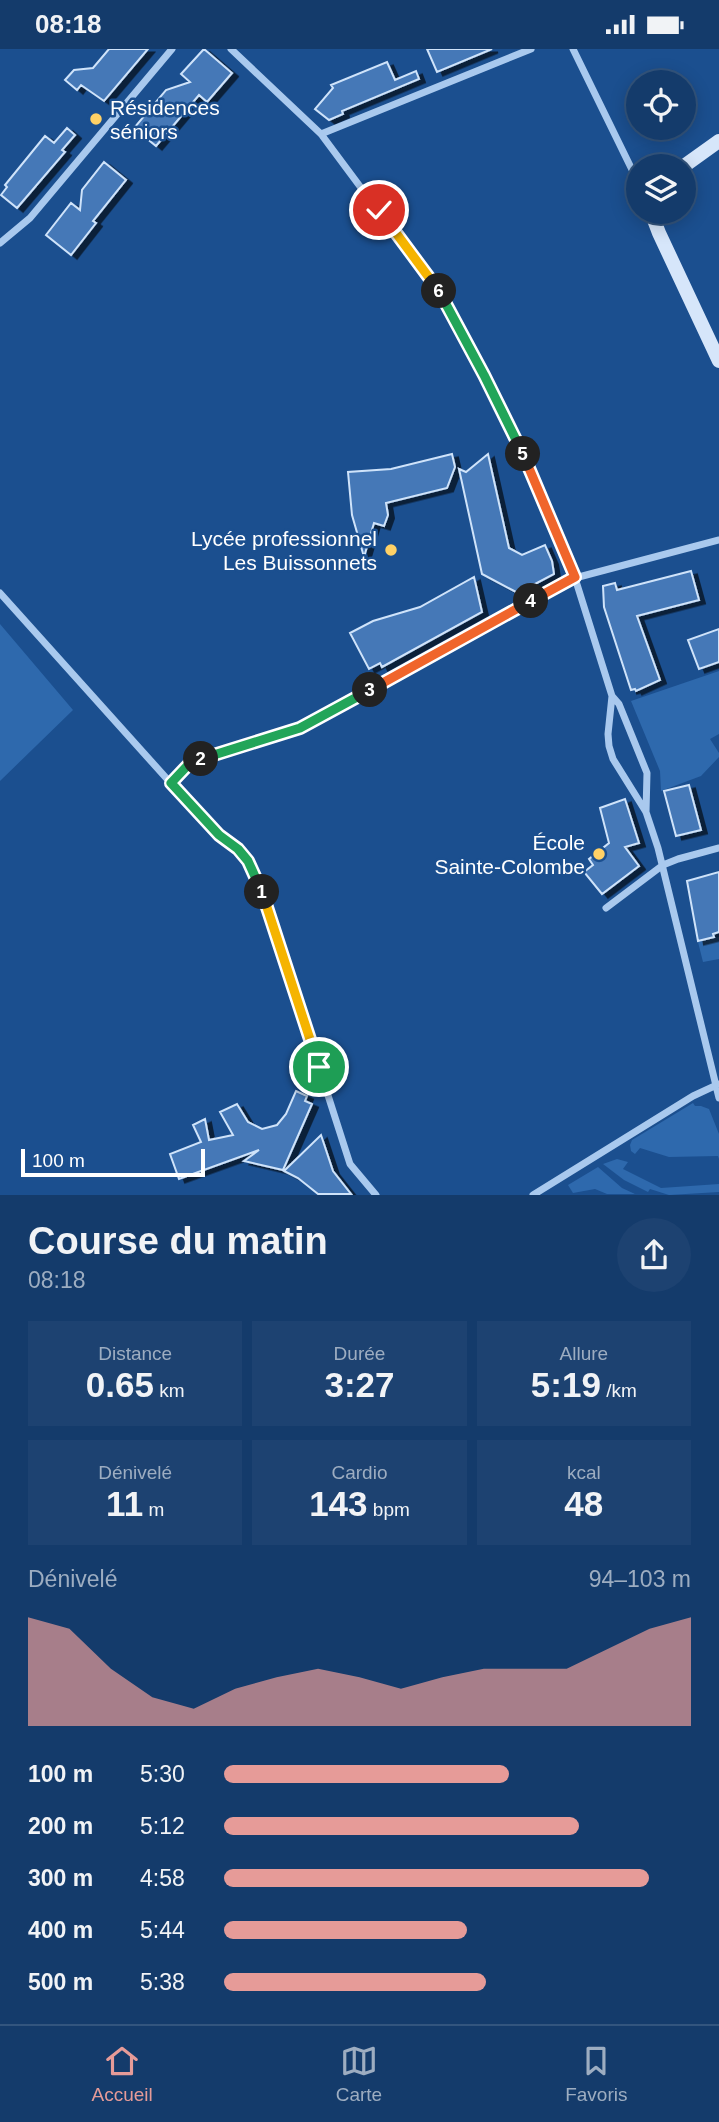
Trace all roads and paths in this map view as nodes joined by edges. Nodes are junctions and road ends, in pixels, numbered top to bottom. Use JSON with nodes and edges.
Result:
{"nodes":[{"id":1,"x":172,"y":49,"type":"edge"},
{"id":2,"x":231,"y":49,"type":"edge"},
{"id":3,"x":531,"y":49,"type":"edge"},
{"id":4,"x":573,"y":49,"type":"edge"},
{"id":5,"x":321,"y":134,"type":"junction"},
{"id":6,"x":719,"y":141,"type":"edge"},
{"id":7,"x":626,"y":157,"type":"edge"},
{"id":8,"x":696,"y":157,"type":"edge"},
{"id":9,"x":656,"y":224,"type":"edge"},
{"id":10,"x":0,"y":243,"type":"edge"},
{"id":11,"x":714,"y":339,"type":"edge"},
{"id":12,"x":719,"y":361,"type":"edge"},
{"id":13,"x":719,"y":540,"type":"edge"},
{"id":14,"x":575,"y":577,"type":"junction"},
{"id":15,"x":0,"y":593,"type":"edge"},
{"id":16,"x":612,"y":696,"type":"junction"},
{"id":17,"x":171,"y":783,"type":"junction"},
{"id":18,"x":646,"y":812,"type":"junction"},
{"id":19,"x":719,"y":848,"type":"edge"},
{"id":20,"x":663,"y":866,"type":"junction"},
{"id":21,"x":606,"y":908,"type":"dead end"},
{"id":22,"x":717,"y":1085,"type":"edge"},
{"id":23,"x":719,"y":1098,"type":"edge"},
{"id":24,"x":376,"y":1195,"type":"edge"},
{"id":25,"x":533,"y":1195,"type":"edge"}],
"edges":[{"from":1,"to":10,"type":"street"},
{"from":2,"to":5,"type":"street"},
{"from":3,"to":5,"type":"street"},
{"from":4,"to":7,"type":"street"},
{"from":5,"to":14,"type":"street"},
{"from":6,"to":8,"type":"main road"},
{"from":9,"to":11,"type":"main road"},
{"from":11,"to":12,"type":"main road"},
{"from":13,"to":14,"type":"street"},
{"from":14,"to":16,"type":"street"},
{"from":14,"to":17,"type":"street"},
{"from":15,"to":17,"type":"street"},
{"from":16,"to":18,"type":"street"},
{"from":16,"to":18,"type":"street"},
{"from":17,"to":24,"type":"street"},
{"from":18,"to":20,"type":"street"},
{"from":19,"to":20,"type":"street"},
{"from":20,"to":21,"type":"street"},
{"from":20,"to":22,"type":"street"},
{"from":22,"to":23,"type":"street"},
{"from":22,"to":25,"type":"street"}]}
